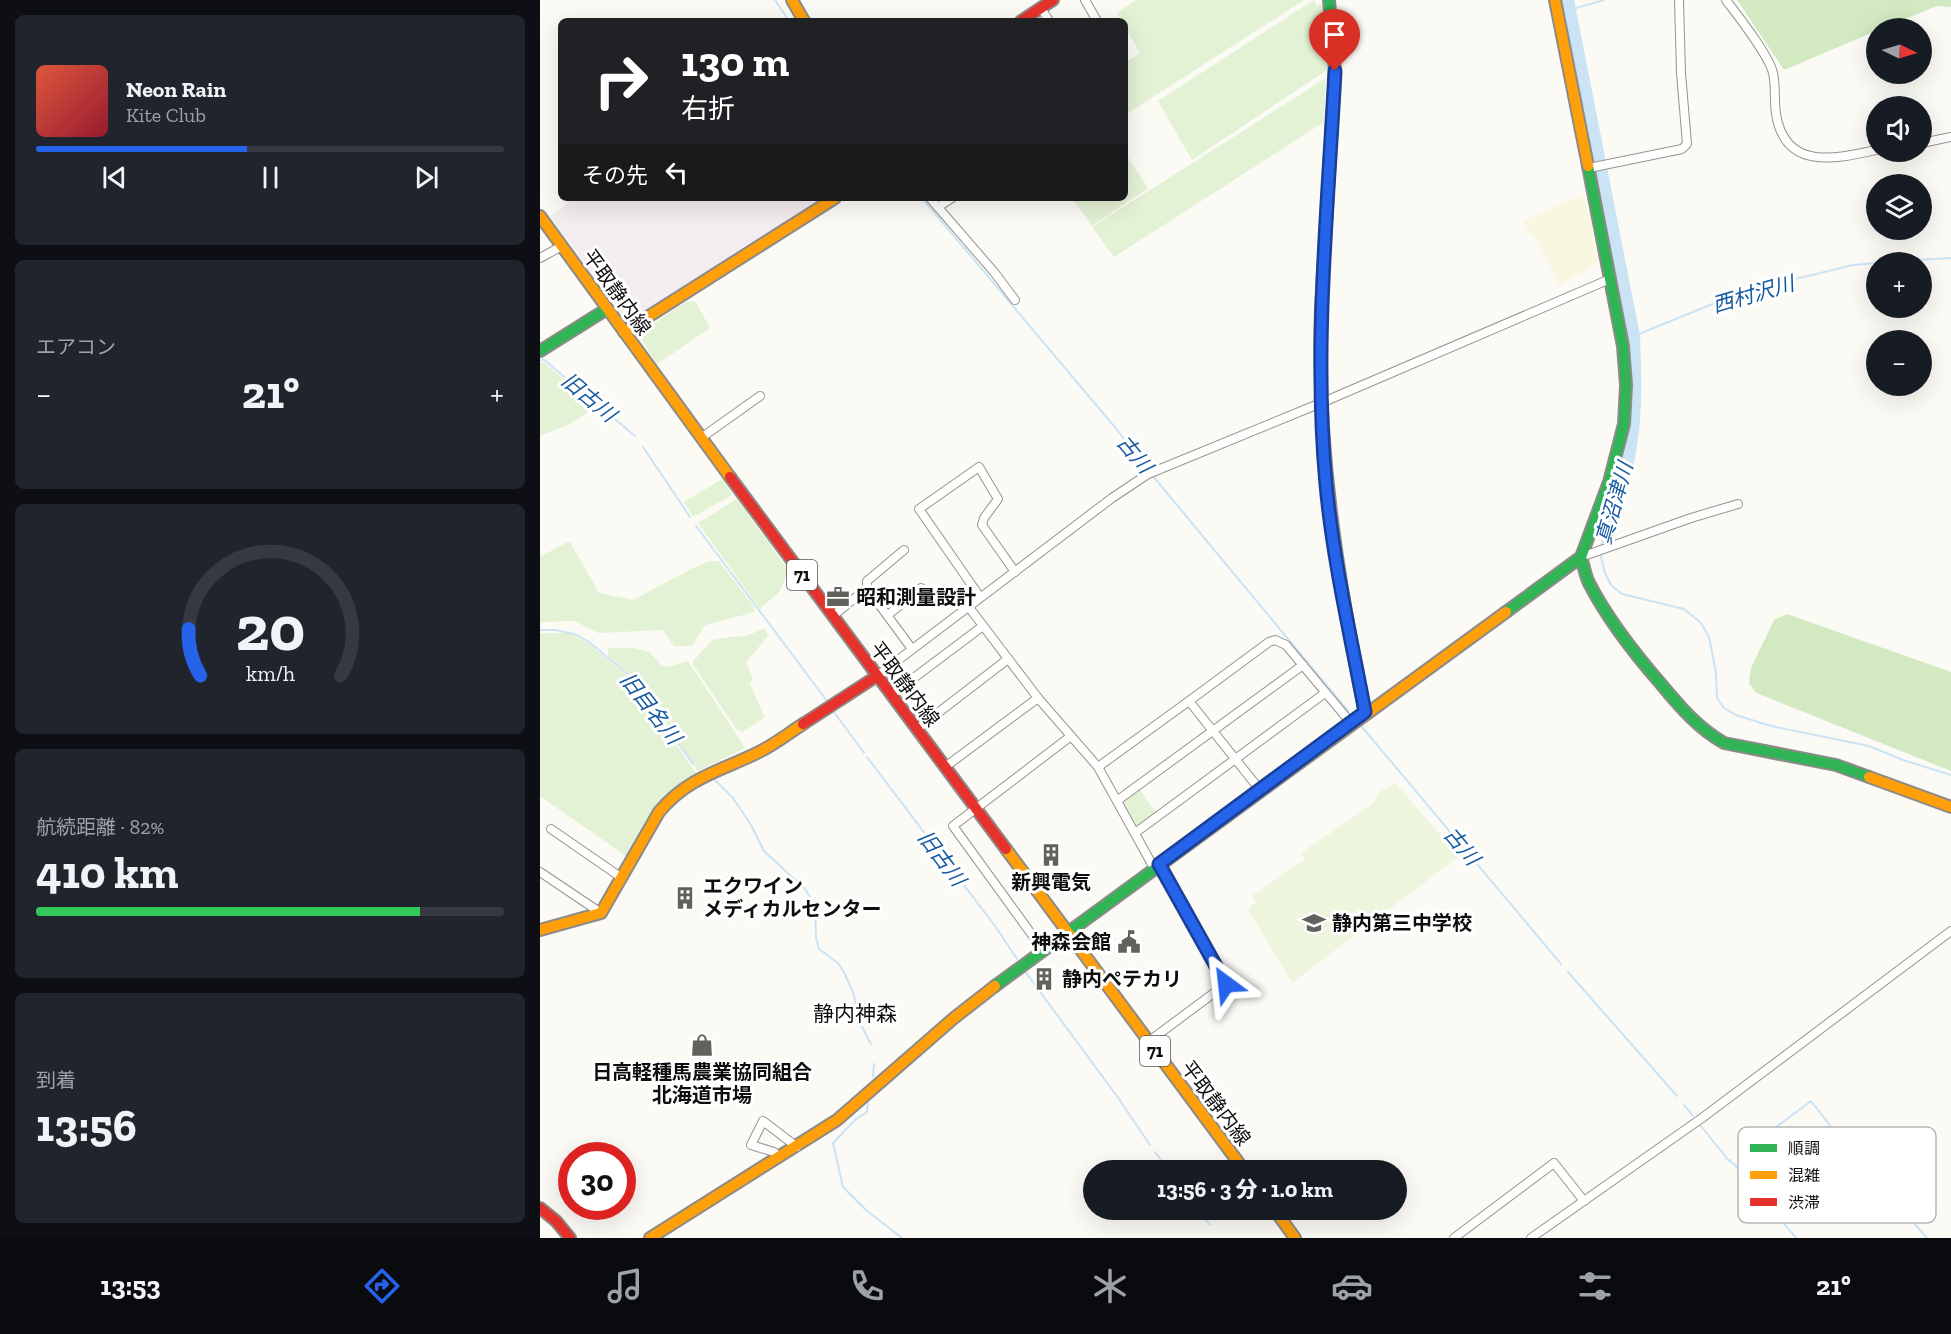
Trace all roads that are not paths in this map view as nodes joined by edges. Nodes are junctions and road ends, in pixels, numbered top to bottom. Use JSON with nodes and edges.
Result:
{"nodes":[{"id":1,"x":792,"y":0,"type":"edge"},
{"id":2,"x":1053,"y":0,"type":"edge"},
{"id":3,"x":1085,"y":0,"type":"edge"},
{"id":4,"x":1329,"y":0,"type":"edge"},
{"id":5,"x":1555,"y":0,"type":"edge"},
{"id":6,"x":1679,"y":0,"type":"edge"},
{"id":7,"x":1726,"y":0,"type":"edge"},
{"id":8,"x":1041,"y":8,"type":"junction"},
{"id":9,"x":802,"y":18,"type":"edge"},
{"id":10,"x":1026,"y":18,"type":"edge"},
{"id":11,"x":1047,"y":18,"type":"edge"},
{"id":12,"x":1095,"y":18,"type":"edge"},
{"id":13,"x":1951,"y":137,"type":"edge"},
{"id":14,"x":1932,"y":141,"type":"edge"},
{"id":15,"x":1866,"y":152,"type":"edge"},
{"id":16,"x":1591,"y":167,"type":"junction"},
{"id":17,"x":830,"y":201,"type":"edge"},
{"id":18,"x":933,"y":201,"type":"edge"},
{"id":19,"x":947,"y":201,"type":"edge"},
{"id":20,"x":938,"y":207,"type":"junction"},
{"id":21,"x":540,"y":216,"type":"edge"},
{"id":22,"x":562,"y":246,"type":"junction"},
{"id":23,"x":540,"y":258,"type":"edge"},
{"id":24,"x":1610,"y":279,"type":"junction"},
{"id":25,"x":1015,"y":300,"type":"dead end"},
{"id":26,"x":607,"y":309,"type":"junction"},
{"id":27,"x":624,"y":332,"type":"junction"},
{"id":28,"x":540,"y":351,"type":"edge"},
{"id":29,"x":760,"y":396,"type":"dead end"},
{"id":30,"x":1321,"y":403,"type":"junction"},
{"id":31,"x":701,"y":438,"type":"junction"},
{"id":32,"x":1738,"y":504,"type":"dead end"},
{"id":33,"x":904,"y":550,"type":"dead end"},
{"id":34,"x":1581,"y":556,"type":"junction"},
{"id":35,"x":1015,"y":572,"type":"junction"},
{"id":36,"x":867,"y":588,"type":"junction"},
{"id":37,"x":921,"y":588,"type":"dead end"},
{"id":38,"x":980,"y":597,"type":"junction"},
{"id":39,"x":968,"y":606,"type":"junction"},
{"id":40,"x":888,"y":615,"type":"junction"},
{"id":41,"x":833,"y":616,"type":"junction"},
{"id":42,"x":983,"y":626,"type":"junction"},
{"id":43,"x":912,"y":649,"type":"junction"},
{"id":44,"x":1008,"y":659,"type":"junction"},
{"id":45,"x":1303,"y":665,"type":"junction"},
{"id":46,"x":877,"y":676,"type":"junction"},
{"id":47,"x":1325,"y":693,"type":"junction"},
{"id":48,"x":891,"y":695,"type":"junction"},
{"id":49,"x":1038,"y":698,"type":"junction"},
{"id":50,"x":1189,"y":701,"type":"junction"},
{"id":51,"x":1365,"y":712,"type":"junction"},
{"id":52,"x":1351,"y":723,"type":"junction"},
{"id":53,"x":917,"y":729,"type":"junction"},
{"id":54,"x":1212,"y":730,"type":"junction"},
{"id":55,"x":1071,"y":736,"type":"junction"},
{"id":56,"x":1235,"y":759,"type":"junction"},
{"id":57,"x":945,"y":767,"type":"junction"},
{"id":58,"x":1098,"y":767,"type":"junction"},
{"id":59,"x":1260,"y":790,"type":"junction"},
{"id":60,"x":1118,"y":800,"type":"junction"},
{"id":61,"x":1951,"y":807,"type":"edge"},
{"id":62,"x":975,"y":808,"type":"junction"},
{"id":63,"x":551,"y":829,"type":"dead end"},
{"id":64,"x":1135,"y":833,"type":"junction"},
{"id":65,"x":1156,"y":866,"type":"junction"},
{"id":66,"x":540,"y":872,"type":"edge"},
{"id":67,"x":622,"y":878,"type":"junction"},
{"id":68,"x":601,"y":913,"type":"junction"},
{"id":69,"x":540,"y":930,"type":"edge"},
{"id":70,"x":1951,"y":931,"type":"edge"},
{"id":71,"x":1066,"y":932,"type":"junction"},
{"id":72,"x":1043,"y":950,"type":"junction"},
{"id":73,"x":1148,"y":1042,"type":"junction"},
{"id":74,"x":797,"y":1147,"type":"junction"},
{"id":75,"x":780,"y":1157,"type":"junction"},
{"id":76,"x":1236,"y":1160,"type":"edge"},
{"id":77,"x":1584,"y":1202,"type":"junction"},
{"id":78,"x":540,"y":1208,"type":"edge"},
{"id":79,"x":1282,"y":1220,"type":"edge"},
{"id":80,"x":570,"y":1238,"type":"edge"},
{"id":81,"x":651,"y":1238,"type":"edge"},
{"id":82,"x":1295,"y":1238,"type":"edge"},
{"id":83,"x":1454,"y":1238,"type":"edge"},
{"id":84,"x":1531,"y":1238,"type":"edge"}],
"edges":[{"from":1,"to":9,"type":"street"},
{"from":2,"to":8,"type":"street"},
{"from":3,"to":12,"type":"street"},
{"from":4,"to":30,"type":"street"},
{"from":5,"to":16,"type":"street"},
{"from":6,"to":16,"type":"street"},
{"from":7,"to":15,"type":"street"},
{"from":8,"to":10,"type":"street"},
{"from":8,"to":11,"type":"street"},
{"from":13,"to":14,"type":"street"},
{"from":16,"to":24,"type":"street"},
{"from":17,"to":27,"type":"street"},
{"from":18,"to":20,"type":"street"},
{"from":19,"to":20,"type":"street"},
{"from":20,"to":25,"type":"street"},
{"from":21,"to":22,"type":"street","name":"平取静内線","number":"71"},
{"from":22,"to":23,"type":"street"},
{"from":22,"to":26,"type":"street","name":"平取静内線","number":"71"},
{"from":24,"to":30,"type":"street"},
{"from":24,"to":34,"type":"street"},
{"from":26,"to":27,"type":"street","name":"平取静内線","number":"71"},
{"from":26,"to":28,"type":"street"},
{"from":27,"to":31,"type":"street","name":"平取静内線","number":"71"},
{"from":29,"to":31,"type":"street"},
{"from":30,"to":35,"type":"street"},
{"from":30,"to":51,"type":"street"},
{"from":31,"to":41,"type":"street","name":"平取静内線","number":"71"},
{"from":32,"to":34,"type":"street"},
{"from":33,"to":36,"type":"street"},
{"from":34,"to":51,"type":"street"},
{"from":34,"to":61,"type":"street"},
{"from":35,"to":38,"type":"street"},
{"from":35,"to":38,"type":"street"},
{"from":36,"to":40,"type":"street"},
{"from":36,"to":41,"type":"street"},
{"from":37,"to":40,"type":"street"},
{"from":38,"to":39,"type":"street"},
{"from":39,"to":42,"type":"street"},
{"from":39,"to":43,"type":"street"},
{"from":40,"to":43,"type":"street"},
{"from":41,"to":46,"type":"street","name":"平取静内線","number":"71"},
{"from":42,"to":44,"type":"street"},
{"from":42,"to":48,"type":"street"},
{"from":43,"to":46,"type":"street"},
{"from":44,"to":49,"type":"street"},
{"from":44,"to":53,"type":"street"},
{"from":45,"to":47,"type":"street"},
{"from":45,"to":50,"type":"street"},
{"from":45,"to":54,"type":"street"},
{"from":46,"to":48,"type":"street","name":"平取静内線","number":"71"},
{"from":46,"to":67,"type":"street"},
{"from":47,"to":52,"type":"street"},
{"from":47,"to":56,"type":"street"},
{"from":48,"to":53,"type":"street","name":"平取静内線","number":"71"},
{"from":49,"to":55,"type":"street"},
{"from":49,"to":57,"type":"street"},
{"from":50,"to":54,"type":"street"},
{"from":50,"to":58,"type":"street"},
{"from":51,"to":52,"type":"street"},
{"from":52,"to":59,"type":"street"},
{"from":53,"to":57,"type":"street","name":"平取静内線","number":"71"},
{"from":54,"to":56,"type":"street"},
{"from":54,"to":60,"type":"street"},
{"from":55,"to":58,"type":"street"},
{"from":55,"to":62,"type":"street"},
{"from":56,"to":59,"type":"street"},
{"from":56,"to":64,"type":"street"},
{"from":57,"to":62,"type":"street","name":"平取静内線","number":"71"},
{"from":58,"to":60,"type":"street"},
{"from":59,"to":65,"type":"street"},
{"from":60,"to":64,"type":"street"},
{"from":62,"to":71,"type":"street","name":"平取静内線","number":"71"},
{"from":62,"to":72,"type":"street"},
{"from":63,"to":67,"type":"street"},
{"from":64,"to":65,"type":"street"},
{"from":65,"to":71,"type":"street"},
{"from":65,"to":73,"type":"street"},
{"from":66,"to":68,"type":"street"},
{"from":67,"to":68,"type":"street"},
{"from":68,"to":69,"type":"street"},
{"from":70,"to":77,"type":"street"},
{"from":71,"to":72,"type":"street"},
{"from":71,"to":73,"type":"street","name":"平取静内線","number":"71"},
{"from":72,"to":74,"type":"street"},
{"from":73,"to":76,"type":"street","name":"平取静内線","number":"71"},
{"from":74,"to":75,"type":"street"},
{"from":74,"to":75,"type":"street"},
{"from":75,"to":81,"type":"street"},
{"from":77,"to":83,"type":"street"},
{"from":77,"to":84,"type":"street"},
{"from":78,"to":80,"type":"street"},
{"from":79,"to":82,"type":"street"}]}
